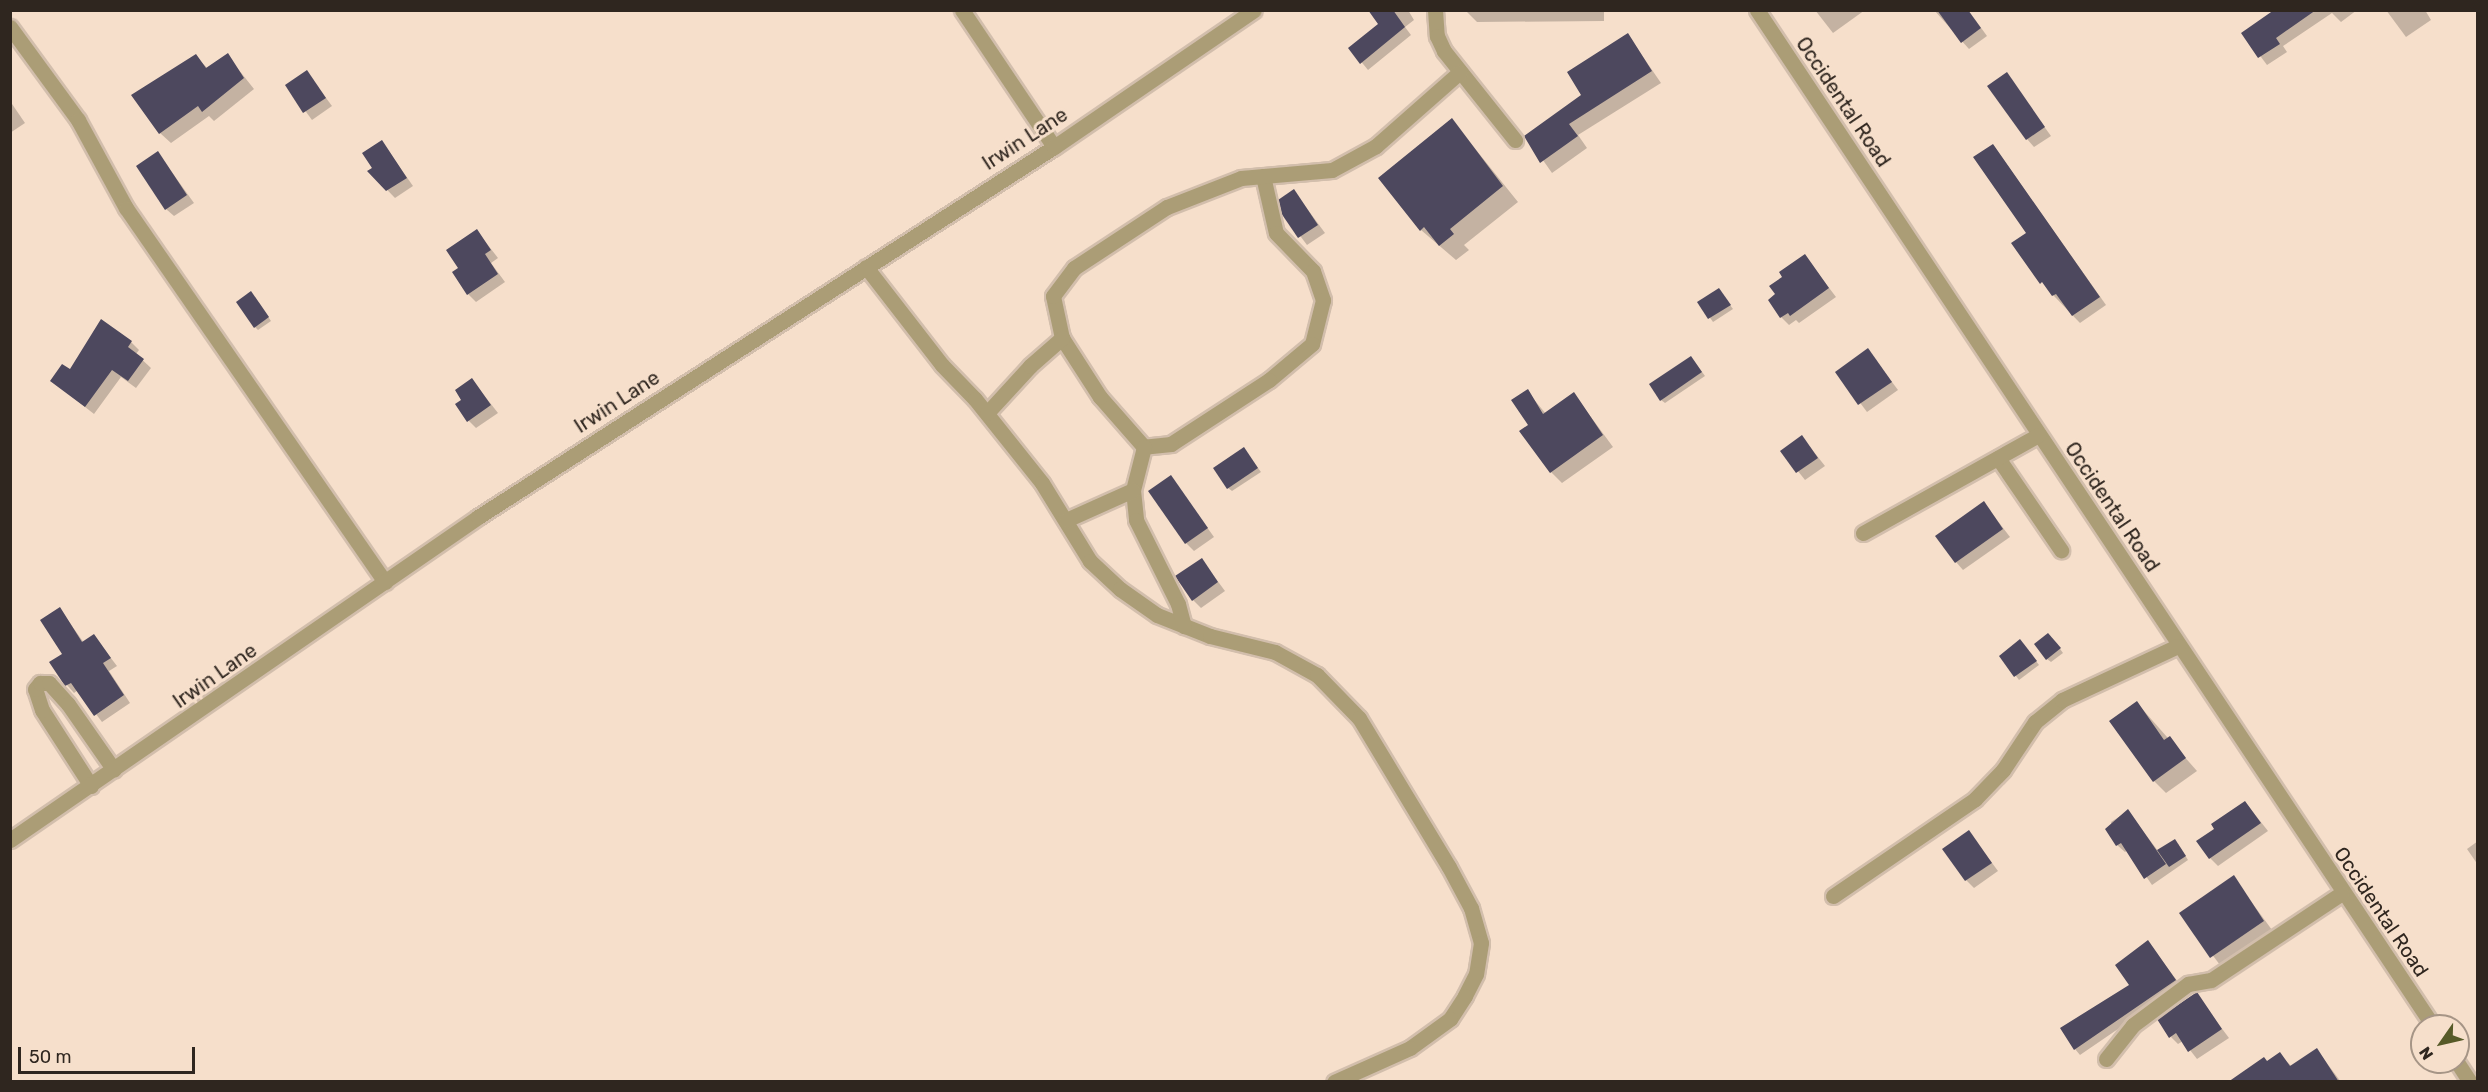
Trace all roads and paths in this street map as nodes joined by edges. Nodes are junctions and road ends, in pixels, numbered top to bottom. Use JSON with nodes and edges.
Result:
{"nodes":[{"id":1,"x":962,"y":10,"type":"edge"},
{"id":2,"x":1254,"y":10,"type":"edge"},
{"id":3,"x":1435,"y":10,"type":"edge"},
{"id":4,"x":1758,"y":10,"type":"edge"},
{"id":5,"x":10,"y":27,"type":"edge"},
{"id":6,"x":1460,"y":72,"type":"junction"},
{"id":7,"x":1515,"y":140,"type":"dead end"},
{"id":8,"x":1054,"y":147,"type":"junction"},
{"id":9,"x":1263,"y":176,"type":"junction"},
{"id":10,"x":866,"y":267,"type":"junction"},
{"id":11,"x":1062,"y":338,"type":"junction"},
{"id":12,"x":987,"y":413,"type":"junction"},
{"id":13,"x":2038,"y":435,"type":"junction"},
{"id":14,"x":1144,"y":447,"type":"junction"},
{"id":15,"x":1998,"y":458,"type":"junction"},
{"id":16,"x":1133,"y":490,"type":"junction"},
{"id":17,"x":1066,"y":520,"type":"junction"},
{"id":18,"x":1863,"y":533,"type":"dead end"},
{"id":19,"x":2061,"y":550,"type":"dead end"},
{"id":20,"x":385,"y":582,"type":"junction"},
{"id":21,"x":1184,"y":626,"type":"junction"},
{"id":22,"x":2178,"y":646,"type":"junction"},
{"id":23,"x":114,"y":770,"type":"junction"},
{"id":24,"x":91,"y":786,"type":"junction"},
{"id":25,"x":10,"y":840,"type":"edge"},
{"id":26,"x":2342,"y":893,"type":"junction"},
{"id":27,"x":1833,"y":896,"type":"dead end"},
{"id":28,"x":2425,"y":1014,"type":"edge"},
{"id":29,"x":2106,"y":1059,"type":"dead end"},
{"id":30,"x":1334,"y":1082,"type":"edge"}],
"edges":[{"from":1,"to":8,"type":"street"},
{"from":2,"to":8,"type":"street","name":"Irwin Lane"},
{"from":3,"to":6,"type":"street"},
{"from":4,"to":13,"type":"street","name":"Occidental Road"},
{"from":5,"to":20,"type":"street"},
{"from":6,"to":7,"type":"street"},
{"from":6,"to":9,"type":"street"},
{"from":8,"to":10,"type":"street","name":"Irwin Lane"},
{"from":9,"to":11,"type":"street"},
{"from":9,"to":14,"type":"street"},
{"from":10,"to":12,"type":"street"},
{"from":10,"to":20,"type":"street","name":"Irwin Lane"},
{"from":11,"to":12,"type":"street"},
{"from":11,"to":14,"type":"street"},
{"from":12,"to":17,"type":"street"},
{"from":13,"to":15,"type":"street"},
{"from":13,"to":22,"type":"street","name":"Occidental Road"},
{"from":14,"to":16,"type":"street"},
{"from":15,"to":18,"type":"street"},
{"from":15,"to":19,"type":"street"},
{"from":16,"to":17,"type":"street"},
{"from":16,"to":21,"type":"street"},
{"from":17,"to":21,"type":"street"},
{"from":20,"to":23,"type":"street","name":"Irwin Lane"},
{"from":21,"to":30,"type":"street"},
{"from":22,"to":26,"type":"street","name":"Occidental Road"},
{"from":22,"to":27,"type":"street"},
{"from":23,"to":24,"type":"street","name":"Irwin Lane"},
{"from":23,"to":24,"type":"street"},
{"from":24,"to":25,"type":"street","name":"Irwin Lane"},
{"from":26,"to":28,"type":"street","name":"Occidental Road"},
{"from":26,"to":29,"type":"street"}]}
